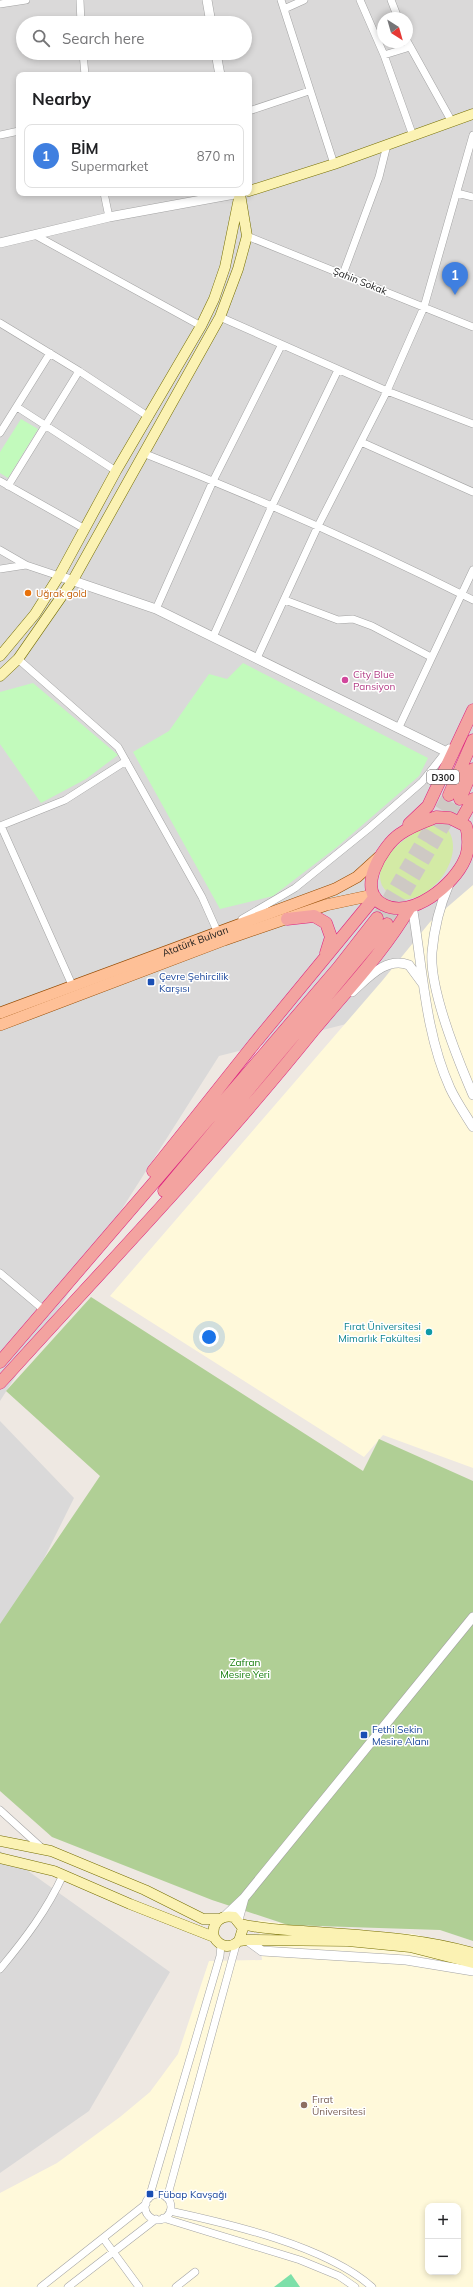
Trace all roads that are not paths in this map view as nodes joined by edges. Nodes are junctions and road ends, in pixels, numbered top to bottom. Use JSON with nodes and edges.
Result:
{"nodes":[{"id":1,"x":26,"y":0,"type":"edge"},
{"id":2,"x":80,"y":0,"type":"edge"},
{"id":3,"x":207,"y":0,"type":"edge"},
{"id":4,"x":281,"y":0,"type":"edge"},
{"id":5,"x":304,"y":0,"type":"edge"},
{"id":6,"x":360,"y":0,"type":"edge"},
{"id":7,"x":391,"y":0,"type":"edge"},
{"id":8,"x":0,"y":4,"type":"edge"},
{"id":9,"x":284,"y":9,"type":"junction"},
{"id":10,"x":396,"y":12,"type":"edge"},
{"id":11,"x":81,"y":16,"type":"edge"},
{"id":12,"x":210,"y":16,"type":"edge"},
{"id":13,"x":401,"y":48,"type":"edge"},
{"id":14,"x":411,"y":48,"type":"edge"},
{"id":15,"x":384,"y":56,"type":"junction"},
{"id":16,"x":84,"y":60,"type":"edge"},
{"id":17,"x":217,"y":60,"type":"edge"},
{"id":18,"x":85,"y":72,"type":"edge"},
{"id":19,"x":219,"y":72,"type":"edge"},
{"id":20,"x":309,"y":91,"type":"junction"},
{"id":21,"x":252,"y":110,"type":"edge"},
{"id":22,"x":473,"y":114,"type":"edge"},
{"id":23,"x":452,"y":122,"type":"junction"},
{"id":24,"x":16,"y":132,"type":"edge"},
{"id":25,"x":0,"y":135,"type":"edge"},
{"id":26,"x":473,"y":135,"type":"edge"},
{"id":27,"x":413,"y":136,"type":"junction"},
{"id":28,"x":387,"y":145,"type":"junction"},
{"id":29,"x":334,"y":164,"type":"junction"},
{"id":30,"x":252,"y":190,"type":"edge"},
{"id":31,"x":457,"y":193,"type":"junction"},
{"id":32,"x":105,"y":196,"type":"edge"},
{"id":33,"x":226,"y":196,"type":"edge"},
{"id":34,"x":242,"y":196,"type":"edge"},
{"id":35,"x":243,"y":196,"type":"edge"},
{"id":36,"x":473,"y":197,"type":"edge"},
{"id":37,"x":109,"y":217,"type":"junction"},
{"id":38,"x":35,"y":235,"type":"junction"},
{"id":39,"x":246,"y":236,"type":"junction"},
{"id":40,"x":0,"y":241,"type":"edge"},
{"id":41,"x":343,"y":274,"type":"junction"},
{"id":42,"x":424,"y":307,"type":"junction"},
{"id":43,"x":220,"y":317,"type":"junction"},
{"id":44,"x":0,"y":323,"type":"edge"},
{"id":45,"x":201,"y":326,"type":"junction"},
{"id":46,"x":473,"y":327,"type":"edge"},
{"id":47,"x":282,"y":346,"type":"junction"},
{"id":48,"x":50,"y":353,"type":"junction"},
{"id":49,"x":338,"y":370,"type":"junction"},
{"id":50,"x":79,"y":371,"type":"junction"},
{"id":51,"x":387,"y":391,"type":"junction"},
{"id":52,"x":17,"y":407,"type":"junction"},
{"id":53,"x":149,"y":417,"type":"junction"},
{"id":54,"x":473,"y":424,"type":"edge"},
{"id":55,"x":45,"y":425,"type":"junction"},
{"id":56,"x":0,"y":433,"type":"edge"},
{"id":57,"x":361,"y":442,"type":"junction"},
{"id":58,"x":143,"y":453,"type":"junction"},
{"id":59,"x":116,"y":472,"type":"junction"},
{"id":60,"x":0,"y":481,"type":"edge"},
{"id":61,"x":213,"y":481,"type":"junction"},
{"id":62,"x":8,"y":486,"type":"junction"},
{"id":63,"x":473,"y":492,"type":"edge"},
{"id":64,"x":271,"y":508,"type":"junction"},
{"id":65,"x":318,"y":526,"type":"junction"},
{"id":66,"x":85,"y":529,"type":"junction"},
{"id":67,"x":0,"y":550,"type":"edge"},
{"id":68,"x":26,"y":565,"type":"junction"},
{"id":69,"x":0,"y":569,"type":"edge"},
{"id":70,"x":473,"y":570,"type":"edge"},
{"id":71,"x":59,"y":576,"type":"junction"},
{"id":72,"x":73,"y":580,"type":"junction"},
{"id":73,"x":461,"y":594,"type":"junction"},
{"id":74,"x":285,"y":600,"type":"junction"},
{"id":75,"x":473,"y":600,"type":"edge"},
{"id":76,"x":156,"y":609,"type":"junction"},
{"id":77,"x":213,"y":637,"type":"junction"},
{"id":78,"x":0,"y":656,"type":"edge"},
{"id":79,"x":431,"y":657,"type":"junction"},
{"id":80,"x":257,"y":658,"type":"junction"},
{"id":81,"x":18,"y":659,"type":"junction"},
{"id":82,"x":0,"y":676,"type":"edge"},
{"id":83,"x":471,"y":714,"type":"edge"},
{"id":84,"x":399,"y":727,"type":"junction"},
{"id":85,"x":473,"y":740,"type":"edge"},
{"id":86,"x":450,"y":754,"type":"junction"},
{"id":87,"x":126,"y":761,"type":"junction"},
{"id":88,"x":473,"y":768,"type":"edge"},
{"id":89,"x":473,"y":799,"type":"edge"},
{"id":90,"x":466,"y":824,"type":"edge"},
{"id":91,"x":0,"y":826,"type":"edge"},
{"id":92,"x":398,"y":835,"type":"junction"},
{"id":93,"x":382,"y":854,"type":"junction"},
{"id":94,"x":469,"y":857,"type":"edge"},
{"id":95,"x":449,"y":884,"type":"junction"},
{"id":96,"x":374,"y":896,"type":"junction"},
{"id":97,"x":411,"y":906,"type":"junction"},
{"id":98,"x":286,"y":919,"type":"junction"},
{"id":99,"x":218,"y":933,"type":"junction"},
{"id":100,"x":325,"y":957,"type":"junction"},
{"id":101,"x":424,"y":987,"type":"junction"},
{"id":102,"x":73,"y":988,"type":"junction"},
{"id":103,"x":329,"y":1011,"type":"junction"},
{"id":104,"x":0,"y":1013,"type":"edge"},
{"id":105,"x":0,"y":1025,"type":"edge"},
{"id":106,"x":473,"y":1095,"type":"edge"},
{"id":107,"x":473,"y":1127,"type":"edge"},
{"id":108,"x":0,"y":1273,"type":"edge"},
{"id":109,"x":44,"y":1310,"type":"junction"},
{"id":110,"x":60,"y":1317,"type":"junction"},
{"id":111,"x":0,"y":1362,"type":"edge"},
{"id":112,"x":0,"y":1383,"type":"edge"},
{"id":113,"x":473,"y":1617,"type":"edge"},
{"id":114,"x":0,"y":1810,"type":"edge"},
{"id":115,"x":0,"y":1841,"type":"edge"},
{"id":116,"x":45,"y":1850,"type":"junction"},
{"id":117,"x":0,"y":1858,"type":"edge"},
{"id":118,"x":63,"y":1875,"type":"junction"},
{"id":119,"x":244,"y":1898,"type":"junction"},
{"id":120,"x":222,"y":1918,"type":"junction"},
{"id":121,"x":239,"y":1922,"type":"junction"},
{"id":122,"x":217,"y":1941,"type":"junction"},
{"id":123,"x":241,"y":1942,"type":"junction"},
{"id":124,"x":473,"y":1953,"type":"edge"},
{"id":125,"x":473,"y":1963,"type":"edge"},
{"id":126,"x":0,"y":1969,"type":"edge"},
{"id":127,"x":473,"y":1971,"type":"edge"},
{"id":128,"x":167,"y":2198,"type":"junction"},
{"id":129,"x":147,"y":2201,"type":"junction"},
{"id":130,"x":170,"y":2211,"type":"junction"},
{"id":131,"x":160,"y":2219,"type":"junction"},
{"id":132,"x":103,"y":2238,"type":"junction"},
{"id":133,"x":114,"y":2253,"type":"junction"},
{"id":134,"x":196,"y":2272,"type":"dead end"},
{"id":135,"x":41,"y":2287,"type":"edge"},
{"id":136,"x":68,"y":2287,"type":"edge"},
{"id":137,"x":139,"y":2287,"type":"edge"},
{"id":138,"x":176,"y":2287,"type":"edge"},
{"id":139,"x":355,"y":2287,"type":"edge"},
{"id":140,"x":372,"y":2287,"type":"edge"}],
"edges":[{"from":1,"to":8,"type":"street"},
{"from":2,"to":11,"type":"street"},
{"from":3,"to":12,"type":"street"},
{"from":4,"to":9,"type":"street"},
{"from":5,"to":9,"type":"street"},
{"from":6,"to":15,"type":"street"},
{"from":7,"to":10,"type":"street"},
{"from":9,"to":20,"type":"street"},
{"from":13,"to":15,"type":"street"},
{"from":14,"to":23,"type":"street"},
{"from":15,"to":27,"type":"street"},
{"from":16,"to":18,"type":"street"},
{"from":17,"to":19,"type":"street"},
{"from":20,"to":21,"type":"street"},
{"from":20,"to":29,"type":"street"},
{"from":22,"to":23,"type":"main road"},
{"from":23,"to":27,"type":"main road"},
{"from":24,"to":25,"type":"street"},
{"from":26,"to":31,"type":"street"},
{"from":27,"to":28,"type":"main road"},
{"from":28,"to":29,"type":"main road"},
{"from":28,"to":41,"type":"street"},
{"from":29,"to":30,"type":"main road"},
{"from":31,"to":36,"type":"street"},
{"from":31,"to":42,"type":"street"},
{"from":32,"to":37,"type":"street"},
{"from":33,"to":37,"type":"street"},
{"from":34,"to":45,"type":"main road"},
{"from":35,"to":39,"type":"main road"},
{"from":37,"to":38,"type":"street"},
{"from":38,"to":40,"type":"street"},
{"from":38,"to":45,"type":"street"},
{"from":39,"to":41,"type":"street","name":"Şahin Sokak"},
{"from":39,"to":43,"type":"main road"},
{"from":41,"to":42,"type":"street","name":"Şahin Sokak"},
{"from":42,"to":46,"type":"street","name":"Şahin Sokak"},
{"from":42,"to":51,"type":"street"},
{"from":43,"to":47,"type":"street"},
{"from":43,"to":58,"type":"main road"},
{"from":44,"to":48,"type":"street"},
{"from":45,"to":53,"type":"main road"},
{"from":47,"to":49,"type":"street"},
{"from":47,"to":61,"type":"street"},
{"from":48,"to":50,"type":"street"},
{"from":48,"to":52,"type":"street"},
{"from":49,"to":51,"type":"street"},
{"from":49,"to":64,"type":"street"},
{"from":50,"to":53,"type":"street"},
{"from":50,"to":55,"type":"street"},
{"from":51,"to":54,"type":"street"},
{"from":51,"to":57,"type":"street"},
{"from":52,"to":55,"type":"street"},
{"from":52,"to":56,"type":"street"},
{"from":53,"to":59,"type":"main road"},
{"from":55,"to":59,"type":"street"},
{"from":55,"to":62,"type":"street"},
{"from":57,"to":63,"type":"street"},
{"from":57,"to":65,"type":"street"},
{"from":58,"to":61,"type":"street"},
{"from":58,"to":72,"type":"main road"},
{"from":59,"to":66,"type":"main road"},
{"from":60,"to":62,"type":"street"},
{"from":61,"to":64,"type":"street"},
{"from":61,"to":76,"type":"street"},
{"from":62,"to":66,"type":"street"},
{"from":64,"to":65,"type":"street"},
{"from":64,"to":77,"type":"street"},
{"from":65,"to":73,"type":"street"},
{"from":65,"to":74,"type":"street"},
{"from":66,"to":71,"type":"main road"},
{"from":67,"to":68,"type":"street"},
{"from":68,"to":69,"type":"street"},
{"from":68,"to":71,"type":"street"},
{"from":70,"to":73,"type":"street"},
{"from":71,"to":72,"type":"street"},
{"from":71,"to":78,"type":"main road"},
{"from":72,"to":76,"type":"street"},
{"from":72,"to":81,"type":"main road"},
{"from":73,"to":75,"type":"street"},
{"from":73,"to":79,"type":"street"},
{"from":74,"to":79,"type":"street"},
{"from":74,"to":80,"type":"street"},
{"from":76,"to":77,"type":"street"},
{"from":77,"to":80,"type":"street"},
{"from":79,"to":84,"type":"street"},
{"from":80,"to":84,"type":"street"},
{"from":81,"to":82,"type":"main road"},
{"from":81,"to":87,"type":"street"},
{"from":83,"to":86,"type":"highway","number":"D300"},
{"from":84,"to":86,"type":"street"},
{"from":85,"to":88,"type":"highway"},
{"from":86,"to":92,"type":"highway","number":"D300"},
{"from":86,"to":99,"type":"street"},
{"from":87,"to":91,"type":"street"},
{"from":87,"to":99,"type":"street"},
{"from":89,"to":90,"type":"highway"},
{"from":90,"to":92,"type":"highway"},
{"from":90,"to":94,"type":"highway"},
{"from":91,"to":102,"type":"street"},
{"from":92,"to":93,"type":"highway"},
{"from":93,"to":96,"type":"highway"},
{"from":93,"to":99,"type":"main road","name":"Atatürk Bulvarı"},
{"from":94,"to":95,"type":"highway"},
{"from":95,"to":97,"type":"highway"},
{"from":95,"to":106,"type":"street"},
{"from":96,"to":97,"type":"highway"},
{"from":96,"to":98,"type":"main road","name":"Atatürk Bulvarı"},
{"from":96,"to":100,"type":"highway"},
{"from":97,"to":101,"type":"street"},
{"from":97,"to":103,"type":"highway"},
{"from":98,"to":100,"type":"highway"},
{"from":98,"to":105,"type":"main road","name":"Atatürk Bulvarı"},
{"from":99,"to":102,"type":"main road","name":"Atatürk Bulvarı"},
{"from":100,"to":109,"type":"highway"},
{"from":101,"to":103,"type":"street"},
{"from":101,"to":107,"type":"street"},
{"from":102,"to":104,"type":"main road","name":"Atatürk Bulvarı"},
{"from":103,"to":110,"type":"highway"},
{"from":108,"to":109,"type":"street"},
{"from":109,"to":110,"type":"highway"},
{"from":109,"to":111,"type":"highway"},
{"from":110,"to":112,"type":"highway"},
{"from":113,"to":119,"type":"street"},
{"from":114,"to":116,"type":"street"},
{"from":115,"to":116,"type":"main road"},
{"from":116,"to":120,"type":"main road"},
{"from":117,"to":118,"type":"main road"},
{"from":118,"to":122,"type":"main road"},
{"from":118,"to":126,"type":"street"},
{"from":119,"to":120,"type":"street"},
{"from":119,"to":121,"type":"street"},
{"from":120,"to":121,"type":"main road"},
{"from":120,"to":122,"type":"main road"},
{"from":121,"to":123,"type":"main road"},
{"from":121,"to":124,"type":"main road"},
{"from":122,"to":123,"type":"main road"},
{"from":122,"to":129,"type":"street"},
{"from":123,"to":125,"type":"main road"},
{"from":123,"to":127,"type":"street"},
{"from":123,"to":128,"type":"street"},
{"from":128,"to":129,"type":"street"},
{"from":128,"to":130,"type":"street"},
{"from":129,"to":131,"type":"street"},
{"from":129,"to":132,"type":"street"},
{"from":130,"to":131,"type":"street"},
{"from":130,"to":140,"type":"street"},
{"from":131,"to":133,"type":"street"},
{"from":131,"to":139,"type":"street"},
{"from":132,"to":133,"type":"street"},
{"from":132,"to":135,"type":"street"},
{"from":133,"to":136,"type":"street"},
{"from":133,"to":137,"type":"street"},
{"from":134,"to":138,"type":"street"}]}
